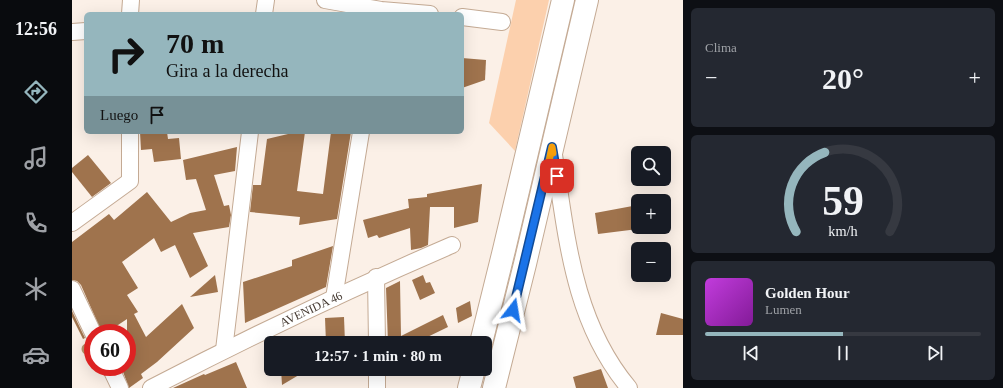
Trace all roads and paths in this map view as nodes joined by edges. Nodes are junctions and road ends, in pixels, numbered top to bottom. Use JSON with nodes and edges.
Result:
{"nodes":[{"id":1,"x":131,"y":0,"type":"edge"},
{"id":2,"x":266,"y":0,"type":"edge"},
{"id":3,"x":325,"y":0,"type":"edge"},
{"id":4,"x":564,"y":0,"type":"edge"},
{"id":5,"x":587,"y":0,"type":"edge"},
{"id":6,"x":381,"y":8,"type":"edge"},
{"id":7,"x":130,"y":12,"type":"edge"},
{"id":8,"x":264,"y":12,"type":"edge"},
{"id":9,"x":414,"y":12,"type":"edge"},
{"id":10,"x":464,"y":17,"type":"edge"},
{"id":11,"x":502,"y":22,"type":"dead end"},
{"id":12,"x":84,"y":31,"type":"edge"},
{"id":13,"x":72,"y":32,"type":"edge"},
{"id":14,"x":130,"y":134,"type":"edge"},
{"id":15,"x":250,"y":134,"type":"edge"},
{"id":16,"x":361,"y":134,"type":"edge"},
{"id":17,"x":552,"y":147,"type":"junction"},
{"id":18,"x":72,"y":223,"type":"edge"},
{"id":19,"x":452,"y":245,"type":"dead end"},
{"id":20,"x":376,"y":277,"type":"junction"},
{"id":21,"x":74,"y":297,"type":"edge"},
{"id":22,"x":334,"y":298,"type":"junction"},
{"id":23,"x":88,"y":324,"type":"edge"},
{"id":24,"x":377,"y":336,"type":"edge"},
{"id":25,"x":483,"y":336,"type":"edge"},
{"id":26,"x":224,"y":350,"type":"junction"},
{"id":27,"x":114,"y":376,"type":"edge"},
{"id":28,"x":377,"y":376,"type":"edge"},
{"id":29,"x":473,"y":376,"type":"edge"},
{"id":30,"x":120,"y":388,"type":"edge"},
{"id":31,"x":151,"y":388,"type":"edge"},
{"id":32,"x":377,"y":388,"type":"edge"},
{"id":33,"x":470,"y":388,"type":"edge"},
{"id":34,"x":494,"y":388,"type":"edge"},
{"id":35,"x":629,"y":388,"type":"edge"}],
"edges":[{"from":1,"to":7,"type":"street"},
{"from":2,"to":8,"type":"street"},
{"from":3,"to":6,"type":"street"},
{"from":4,"to":25,"type":"main road"},
{"from":5,"to":17,"type":"main road"},
{"from":6,"to":9,"type":"street"},
{"from":10,"to":11,"type":"street"},
{"from":12,"to":13,"type":"street"},
{"from":14,"to":18,"type":"street"},
{"from":15,"to":26,"type":"street"},
{"from":16,"to":22,"type":"street"},
{"from":17,"to":34,"type":"main road"},
{"from":17,"to":35,"type":"street"},
{"from":19,"to":20,"type":"street","name":"AVENIDA 46"},
{"from":20,"to":22,"type":"street","name":"AVENIDA 46"},
{"from":20,"to":24,"type":"street"},
{"from":21,"to":23,"type":"street"},
{"from":22,"to":26,"type":"street","name":"AVENIDA 46"},
{"from":26,"to":31,"type":"street","name":"AVENIDA 46"},
{"from":27,"to":30,"type":"street"},
{"from":28,"to":32,"type":"street"},
{"from":29,"to":33,"type":"main road"}]}
